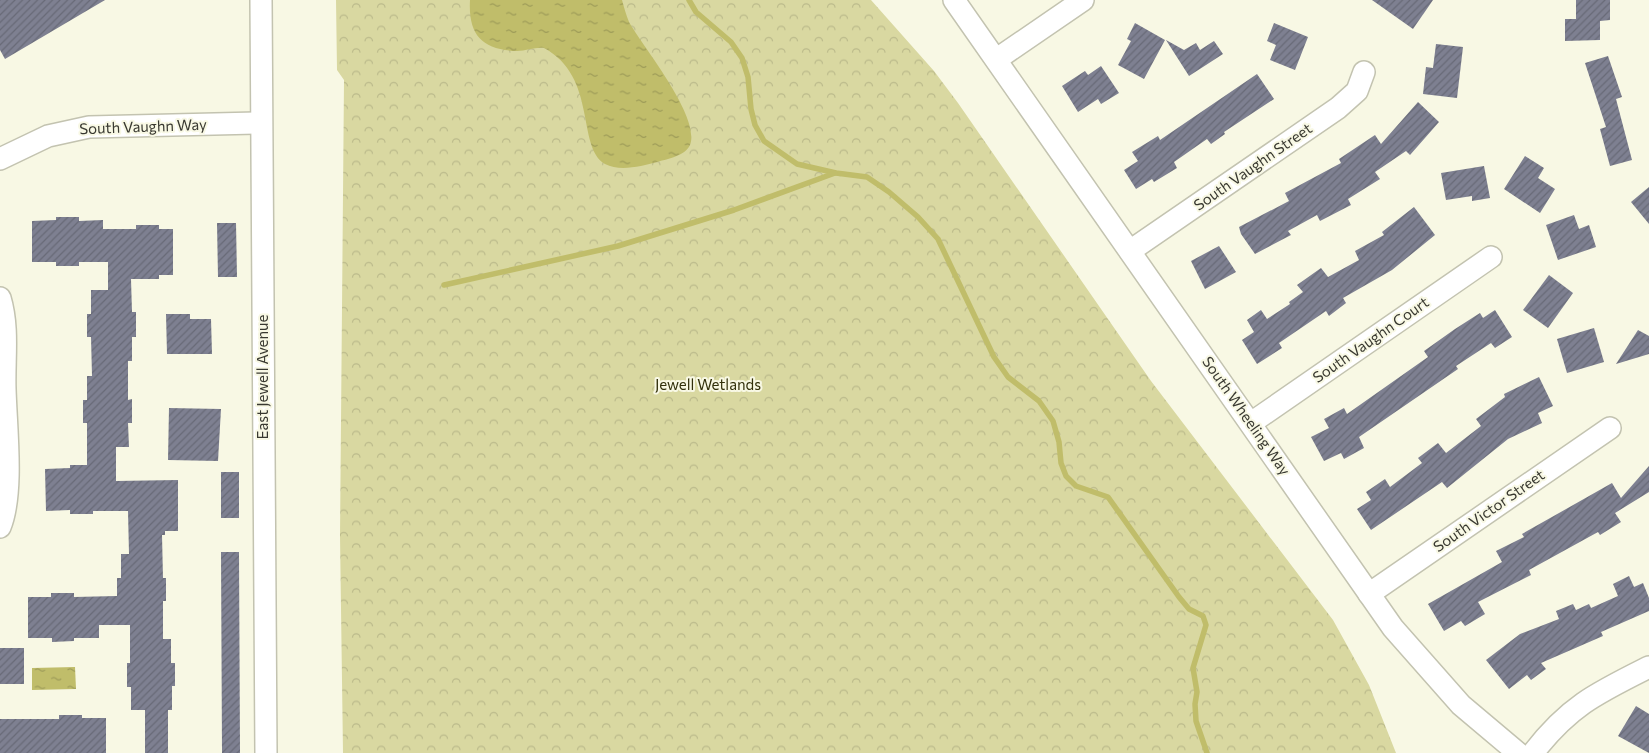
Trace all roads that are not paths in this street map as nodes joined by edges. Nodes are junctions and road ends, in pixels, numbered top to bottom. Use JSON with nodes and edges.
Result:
{"nodes":[{"id":1,"x":262,"y":0,"type":"edge"},
{"id":2,"x":954,"y":0,"type":"edge"},
{"id":3,"x":1083,"y":0,"type":"edge"},
{"id":4,"x":997,"y":59,"type":"junction"},
{"id":5,"x":1364,"y":72,"type":"dead end"},
{"id":6,"x":262,"y":123,"type":"junction"},
{"id":7,"x":0,"y":158,"type":"edge"},
{"id":8,"x":1130,"y":251,"type":"junction"},
{"id":9,"x":1491,"y":257,"type":"dead end"},
{"id":10,"x":0,"y":298,"type":"edge"},
{"id":11,"x":1251,"y":423,"type":"junction"},
{"id":12,"x":1610,"y":428,"type":"dead end"},
{"id":13,"x":0,"y":527,"type":"edge"},
{"id":14,"x":1369,"y":594,"type":"junction"},
{"id":15,"x":1649,"y":668,"type":"edge"},
{"id":16,"x":266,"y":753,"type":"edge"},
{"id":17,"x":1518,"y":753,"type":"edge"},
{"id":18,"x":1533,"y":753,"type":"edge"}],
"edges":[{"from":1,"to":6,"type":"street","name":"East Jewell Avenue"},
{"from":2,"to":4,"type":"street","name":"South Wheeling Way"},
{"from":3,"to":4,"type":"street"},
{"from":4,"to":8,"type":"street","name":"South Wheeling Way"},
{"from":5,"to":8,"type":"street","name":"South Vaughn Street"},
{"from":6,"to":7,"type":"street","name":"South Vaughn Way"},
{"from":6,"to":16,"type":"street","name":"East Jewell Avenue"},
{"from":8,"to":11,"type":"street","name":"South Wheeling Way"},
{"from":9,"to":11,"type":"street","name":"South Vaughn Court"},
{"from":10,"to":13,"type":"street"},
{"from":11,"to":14,"type":"street","name":"South Wheeling Way"},
{"from":12,"to":14,"type":"street","name":"South Victor Street"},
{"from":14,"to":17,"type":"street","name":"South Wheeling Way"},
{"from":15,"to":18,"type":"street"}]}
